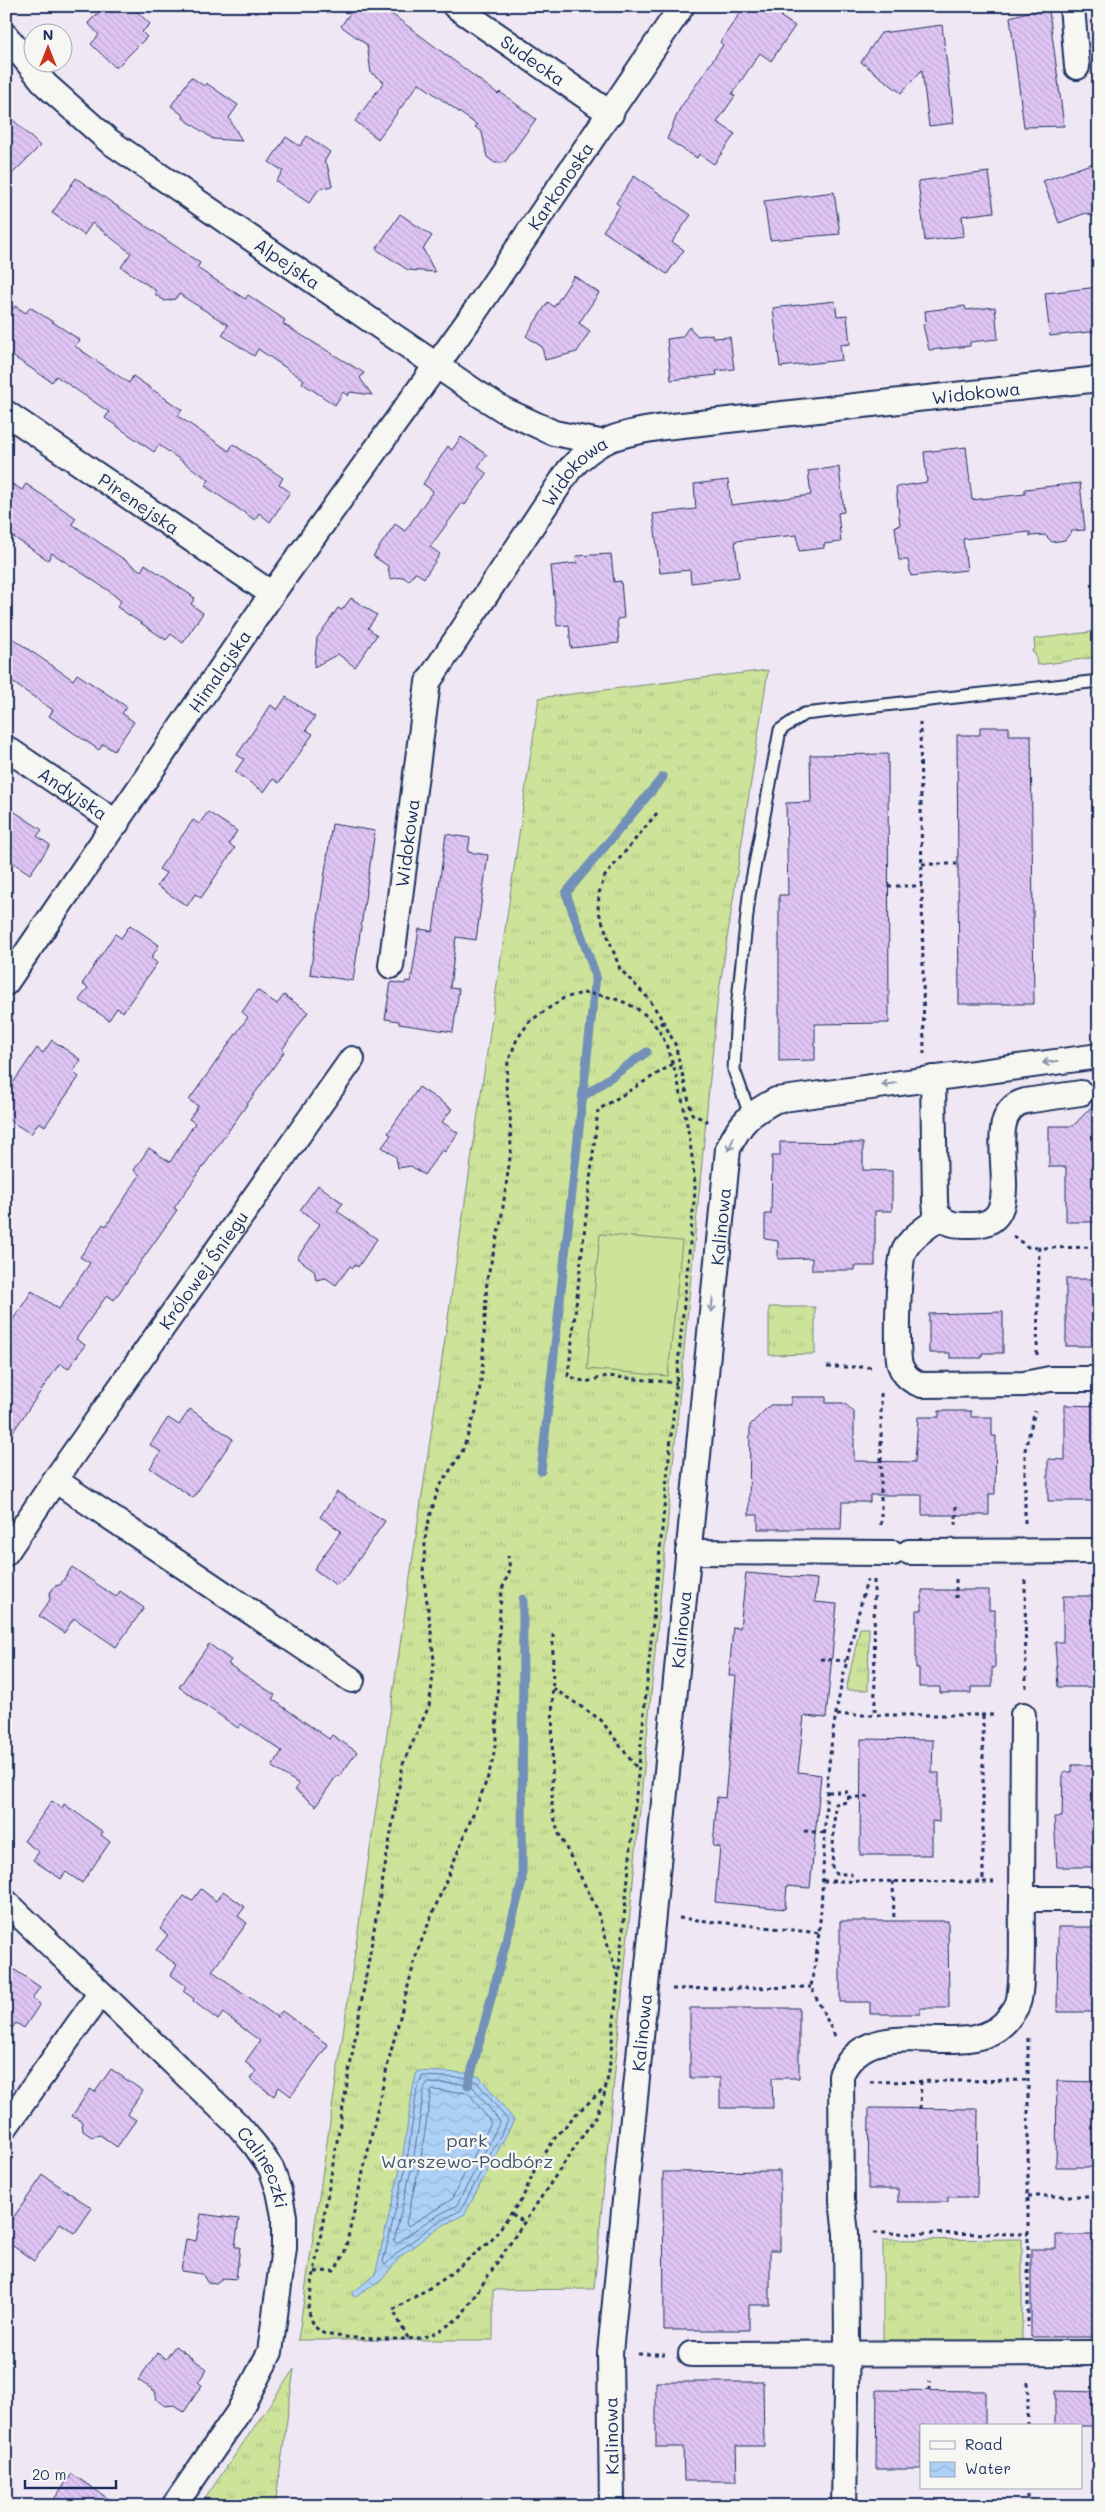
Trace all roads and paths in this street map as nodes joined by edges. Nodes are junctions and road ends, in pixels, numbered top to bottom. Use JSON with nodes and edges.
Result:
{"nodes":[{"id":1,"x":456,"y":6,"type":"edge"},
{"id":2,"x":682,"y":6,"type":"edge"},
{"id":3,"x":1072,"y":6,"type":"edge"},
{"id":4,"x":6,"y":36,"type":"edge"},
{"id":5,"x":1077,"y":67,"type":"dead end"},
{"id":6,"x":611,"y":114,"type":"junction"},
{"id":7,"x":437,"y":364,"type":"junction"},
{"id":8,"x":1099,"y":379,"type":"edge"},
{"id":9,"x":6,"y":413,"type":"edge"},
{"id":10,"x":600,"y":442,"type":"junction"},
{"id":11,"x":272,"y":594,"type":"junction"},
{"id":12,"x":1099,"y":681,"type":"edge"},
{"id":13,"x":920,"y":701,"type":"junction"},
{"id":14,"x":6,"y":748,"type":"edge"},
{"id":15,"x":658,"y":813,"type":"dead end"},
{"id":16,"x":116,"y":823,"type":"junction"},
{"id":17,"x":922,"y":864,"type":"junction"},
{"id":18,"x":958,"y":864,"type":"dead end"},
{"id":19,"x":888,"y":886,"type":"dead end"},
{"id":20,"x":922,"y":886,"type":"junction"},
{"id":21,"x":391,"y":966,"type":"dead end"},
{"id":22,"x":6,"y":982,"type":"edge"},
{"id":23,"x":663,"y":1021,"type":"junction"},
{"id":24,"x":658,"y":1028,"type":"junction"},
{"id":25,"x":924,"y":1054,"type":"dead end"},
{"id":26,"x":1099,"y":1056,"type":"edge"},
{"id":27,"x":352,"y":1059,"type":"dead end"},
{"id":28,"x":673,"y":1064,"type":"junction"},
{"id":29,"x":933,"y":1078,"type":"junction"},
{"id":30,"x":1081,"y":1093,"type":"dead end"},
{"id":31,"x":750,"y":1115,"type":"junction"},
{"id":32,"x":719,"y":1126,"type":"dead end"},
{"id":33,"x":940,"y":1217,"type":"junction"},
{"id":34,"x":827,"y":1366,"type":"dead end"},
{"id":35,"x":880,"y":1366,"type":"dead end"},
{"id":36,"x":663,"y":1376,"type":"dead end"},
{"id":37,"x":1099,"y":1379,"type":"edge"},
{"id":38,"x":662,"y":1382,"type":"junction"},
{"id":39,"x":676,"y":1383,"type":"junction"},
{"id":40,"x":881,"y":1383,"type":"dead end"},
{"id":41,"x":682,"y":1384,"type":"dead end"},
{"id":42,"x":922,"y":1385,"type":"junction"},
{"id":43,"x":881,"y":1392,"type":"junction"},
{"id":44,"x":55,"y":1480,"type":"junction"},
{"id":45,"x":688,"y":1552,"type":"junction"},
{"id":46,"x":1025,"y":1552,"type":"junction"},
{"id":47,"x":1099,"y":1552,"type":"edge"},
{"id":48,"x":6,"y":1553,"type":"edge"},
{"id":49,"x":889,"y":1553,"type":"junction"},
{"id":50,"x":508,"y":1556,"type":"dead end"},
{"id":51,"x":553,"y":1634,"type":"dead end"},
{"id":52,"x":820,"y":1659,"type":"dead end"},
{"id":53,"x":846,"y":1661,"type":"junction"},
{"id":54,"x":352,"y":1680,"type":"dead end"},
{"id":55,"x":553,"y":1688,"type":"junction"},
{"id":56,"x":836,"y":1715,"type":"junction"},
{"id":57,"x":875,"y":1715,"type":"junction"},
{"id":58,"x":983,"y":1715,"type":"junction"},
{"id":59,"x":1023,"y":1715,"type":"junction"},
{"id":60,"x":639,"y":1771,"type":"junction"},
{"id":61,"x":644,"y":1772,"type":"dead end"},
{"id":62,"x":828,"y":1792,"type":"junction"},
{"id":63,"x":848,"y":1797,"type":"junction"},
{"id":64,"x":868,"y":1797,"type":"dead end"},
{"id":65,"x":804,"y":1831,"type":"dead end"},
{"id":66,"x":826,"y":1833,"type":"junction"},
{"id":67,"x":823,"y":1881,"type":"junction"},
{"id":68,"x":851,"y":1881,"type":"junction"},
{"id":69,"x":893,"y":1881,"type":"junction"},
{"id":70,"x":983,"y":1882,"type":"junction"},
{"id":71,"x":1022,"y":1890,"type":"junction"},
{"id":72,"x":1099,"y":1899,"type":"edge"},
{"id":73,"x":6,"y":1902,"type":"edge"},
{"id":74,"x":671,"y":1918,"type":"dead end"},
{"id":75,"x":894,"y":1920,"type":"dead end"},
{"id":76,"x":820,"y":1933,"type":"junction"},
{"id":77,"x":618,"y":1979,"type":"junction"},
{"id":78,"x":624,"y":1980,"type":"dead end"},
{"id":79,"x":811,"y":1987,"type":"junction"},
{"id":80,"x":664,"y":1989,"type":"dead end"},
{"id":81,"x":100,"y":1994,"type":"junction"},
{"id":82,"x":1028,"y":2030,"type":"dead end"},
{"id":83,"x":844,"y":2073,"type":"junction"},
{"id":84,"x":1028,"y":2080,"type":"junction"},
{"id":85,"x":921,"y":2081,"type":"junction"},
{"id":86,"x":606,"y":2088,"type":"junction"},
{"id":87,"x":920,"y":2109,"type":"dead end"},
{"id":88,"x":6,"y":2126,"type":"edge"},
{"id":89,"x":1028,"y":2196,"type":"junction"},
{"id":90,"x":1099,"y":2202,"type":"edge"},
{"id":91,"x":512,"y":2214,"type":"junction"},
{"id":92,"x":524,"y":2222,"type":"junction"},
{"id":93,"x":846,"y":2233,"type":"junction"},
{"id":94,"x":1028,"y":2234,"type":"junction"},
{"id":95,"x":315,"y":2272,"type":"junction"},
{"id":96,"x":408,"y":2338,"type":"junction"},
{"id":97,"x":1028,"y":2353,"type":"junction"},
{"id":98,"x":650,"y":2354,"type":"dead end"},
{"id":99,"x":665,"y":2354,"type":"dead end"},
{"id":100,"x":691,"y":2354,"type":"dead end"},
{"id":101,"x":847,"y":2354,"type":"junction"},
{"id":102,"x":1099,"y":2354,"type":"edge"},
{"id":103,"x":1028,"y":2424,"type":"edge"},
{"id":104,"x":1027,"y":2490,"type":"edge"},
{"id":105,"x":174,"y":2506,"type":"edge"},
{"id":106,"x":612,"y":2506,"type":"edge"},
{"id":107,"x":844,"y":2506,"type":"edge"},
{"id":108,"x":1027,"y":2506,"type":"edge"}],
"edges":[{"from":1,"to":6,"type":"street","name":"Sudecka"},
{"from":2,"to":6,"type":"street","name":"Karkonoska"},
{"from":3,"to":5,"type":"street"},
{"from":4,"to":7,"type":"street","name":"Alpejska"},
{"from":6,"to":7,"type":"street","name":"Karkonoska"},
{"from":7,"to":10,"type":"street","name":"Alpejska"},
{"from":7,"to":11,"type":"street","name":"Himalajska"},
{"from":8,"to":10,"type":"street","name":"Widokowa"},
{"from":9,"to":11,"type":"street","name":"Pirenejska"},
{"from":10,"to":21,"type":"street","name":"Widokowa"},
{"from":11,"to":16,"type":"street","name":"Himalajska"},
{"from":12,"to":13,"type":"lane"},
{"from":13,"to":17,"type":"path"},
{"from":13,"to":31,"type":"lane"},
{"from":14,"to":16,"type":"street","name":"Andyjska"},
{"from":15,"to":23,"type":"path"},
{"from":16,"to":22,"type":"street","name":"Himalajska"},
{"from":17,"to":18,"type":"path"},
{"from":17,"to":20,"type":"path"},
{"from":19,"to":20,"type":"path"},
{"from":20,"to":25,"type":"path"},
{"from":23,"to":24,"type":"path"},
{"from":23,"to":32,"type":"path"},
{"from":24,"to":28,"type":"path"},
{"from":24,"to":95,"type":"path"},
{"from":26,"to":29,"type":"street","name":"Kalinowa","one_way":true},
{"from":27,"to":44,"type":"street","name":"Królowej Śniegu"},
{"from":28,"to":38,"type":"path"},
{"from":28,"to":39,"type":"path"},
{"from":29,"to":31,"type":"street","name":"Kalinowa","one_way":true},
{"from":29,"to":33,"type":"street"},
{"from":30,"to":33,"type":"street"},
{"from":31,"to":45,"type":"street","name":"Kalinowa","one_way":true},
{"from":33,"to":42,"type":"street"},
{"from":34,"to":35,"type":"path"},
{"from":36,"to":38,"type":"path"},
{"from":37,"to":42,"type":"street"},
{"from":38,"to":39,"type":"path"},
{"from":39,"to":41,"type":"path"},
{"from":39,"to":60,"type":"path"},
{"from":40,"to":43,"type":"path"},
{"from":42,"to":43,"type":"path"},
{"from":43,"to":49,"type":"path"},
{"from":44,"to":48,"type":"street","name":"Królowej Śniegu"},
{"from":44,"to":54,"type":"street"},
{"from":45,"to":49,"type":"street"},
{"from":45,"to":106,"type":"street","name":"Kalinowa"},
{"from":46,"to":47,"type":"street"},
{"from":46,"to":49,"type":"street"},
{"from":46,"to":59,"type":"path"},
{"from":49,"to":53,"type":"path"},
{"from":49,"to":57,"type":"path"},
{"from":50,"to":95,"type":"path"},
{"from":51,"to":55,"type":"path"},
{"from":52,"to":53,"type":"path"},
{"from":53,"to":56,"type":"path"},
{"from":55,"to":60,"type":"path"},
{"from":55,"to":77,"type":"path"},
{"from":56,"to":57,"type":"path"},
{"from":56,"to":62,"type":"path"},
{"from":57,"to":58,"type":"path"},
{"from":58,"to":59,"type":"path"},
{"from":58,"to":70,"type":"path"},
{"from":59,"to":71,"type":"street"},
{"from":60,"to":61,"type":"path"},
{"from":60,"to":77,"type":"path"},
{"from":62,"to":63,"type":"path"},
{"from":62,"to":66,"type":"path"},
{"from":63,"to":64,"type":"path"},
{"from":63,"to":68,"type":"path"},
{"from":65,"to":66,"type":"path"},
{"from":66,"to":67,"type":"path"},
{"from":67,"to":68,"type":"path"},
{"from":67,"to":76,"type":"path"},
{"from":68,"to":69,"type":"path"},
{"from":69,"to":70,"type":"path"},
{"from":69,"to":75,"type":"path"},
{"from":70,"to":71,"type":"path"},
{"from":71,"to":72,"type":"street"},
{"from":71,"to":83,"type":"street"},
{"from":73,"to":81,"type":"street","name":"Calineczki"},
{"from":74,"to":76,"type":"path"},
{"from":76,"to":79,"type":"path"},
{"from":77,"to":78,"type":"path"},
{"from":77,"to":86,"type":"path"},
{"from":79,"to":80,"type":"path"},
{"from":79,"to":83,"type":"path"},
{"from":81,"to":88,"type":"street"},
{"from":81,"to":105,"type":"street","name":"Calineczki"},
{"from":82,"to":84,"type":"path"},
{"from":83,"to":85,"type":"path"},
{"from":83,"to":93,"type":"street"},
{"from":84,"to":85,"type":"path"},
{"from":84,"to":89,"type":"path"},
{"from":85,"to":87,"type":"path"},
{"from":86,"to":91,"type":"path"},
{"from":86,"to":92,"type":"path"},
{"from":89,"to":90,"type":"path"},
{"from":89,"to":94,"type":"path"},
{"from":91,"to":92,"type":"path"},
{"from":91,"to":96,"type":"path"},
{"from":92,"to":96,"type":"path"},
{"from":93,"to":94,"type":"path"},
{"from":93,"to":101,"type":"street"},
{"from":94,"to":97,"type":"path"},
{"from":95,"to":96,"type":"path"},
{"from":97,"to":101,"type":"street"},
{"from":97,"to":102,"type":"street"},
{"from":97,"to":103,"type":"path"},
{"from":98,"to":99,"type":"path"},
{"from":100,"to":101,"type":"street"},
{"from":101,"to":107,"type":"street"},
{"from":104,"to":108,"type":"path"}]}
